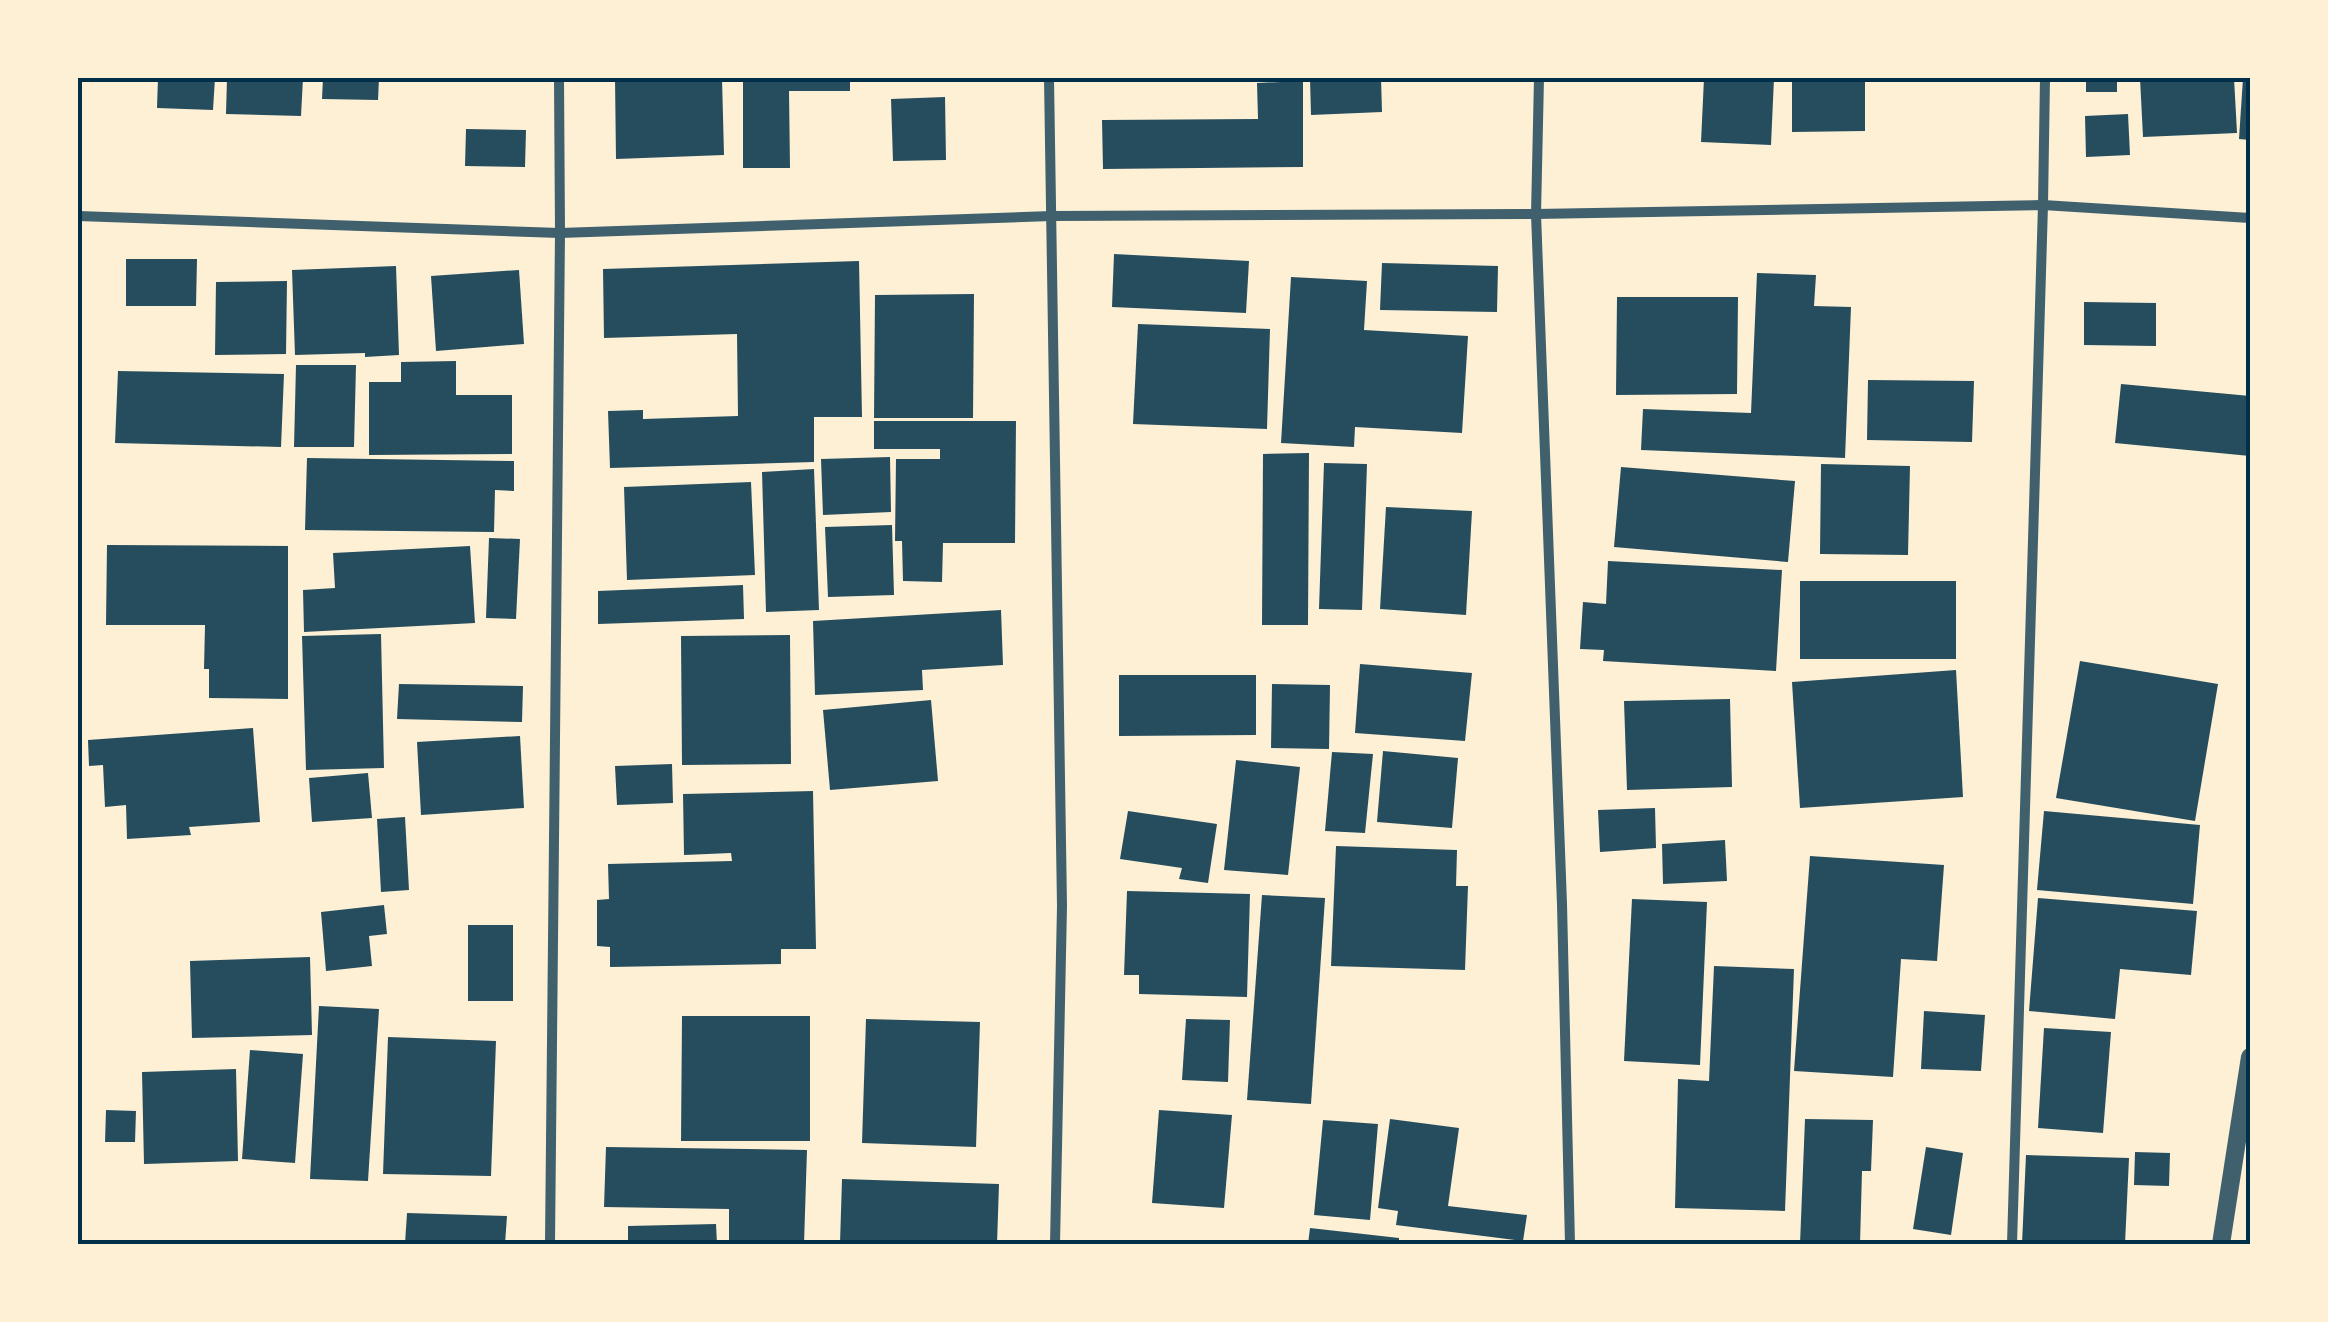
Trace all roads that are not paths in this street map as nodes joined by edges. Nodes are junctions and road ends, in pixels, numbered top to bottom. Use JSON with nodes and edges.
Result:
{"nodes":[{"id":1,"x":559,"y":78,"type":"edge"},
{"id":2,"x":1049,"y":78,"type":"edge"},
{"id":3,"x":1539,"y":78,"type":"edge"},
{"id":4,"x":2045,"y":78,"type":"edge"},
{"id":5,"x":2044,"y":205,"type":"junction"},
{"id":6,"x":1536,"y":214,"type":"junction"},
{"id":7,"x":78,"y":216,"type":"edge"},
{"id":8,"x":1052,"y":216,"type":"junction"},
{"id":9,"x":2250,"y":218,"type":"edge"},
{"id":10,"x":560,"y":233,"type":"junction"},
{"id":11,"x":2250,"y":1057,"type":"edge"},
{"id":12,"x":550,"y":1244,"type":"edge"},
{"id":13,"x":1055,"y":1244,"type":"edge"},
{"id":14,"x":1570,"y":1244,"type":"edge"},
{"id":15,"x":2012,"y":1244,"type":"edge"},
{"id":16,"x":2221,"y":1244,"type":"edge"}],
"edges":[{"from":1,"to":10,"type":"street"},
{"from":2,"to":8,"type":"street"},
{"from":3,"to":6,"type":"street"},
{"from":4,"to":5,"type":"street"},
{"from":5,"to":6,"type":"street"},
{"from":5,"to":9,"type":"street"},
{"from":5,"to":15,"type":"street"},
{"from":6,"to":8,"type":"street"},
{"from":6,"to":14,"type":"street"},
{"from":7,"to":10,"type":"street"},
{"from":8,"to":10,"type":"street"},
{"from":8,"to":13,"type":"street"},
{"from":10,"to":12,"type":"street"},
{"from":11,"to":16,"type":"street"}]}
